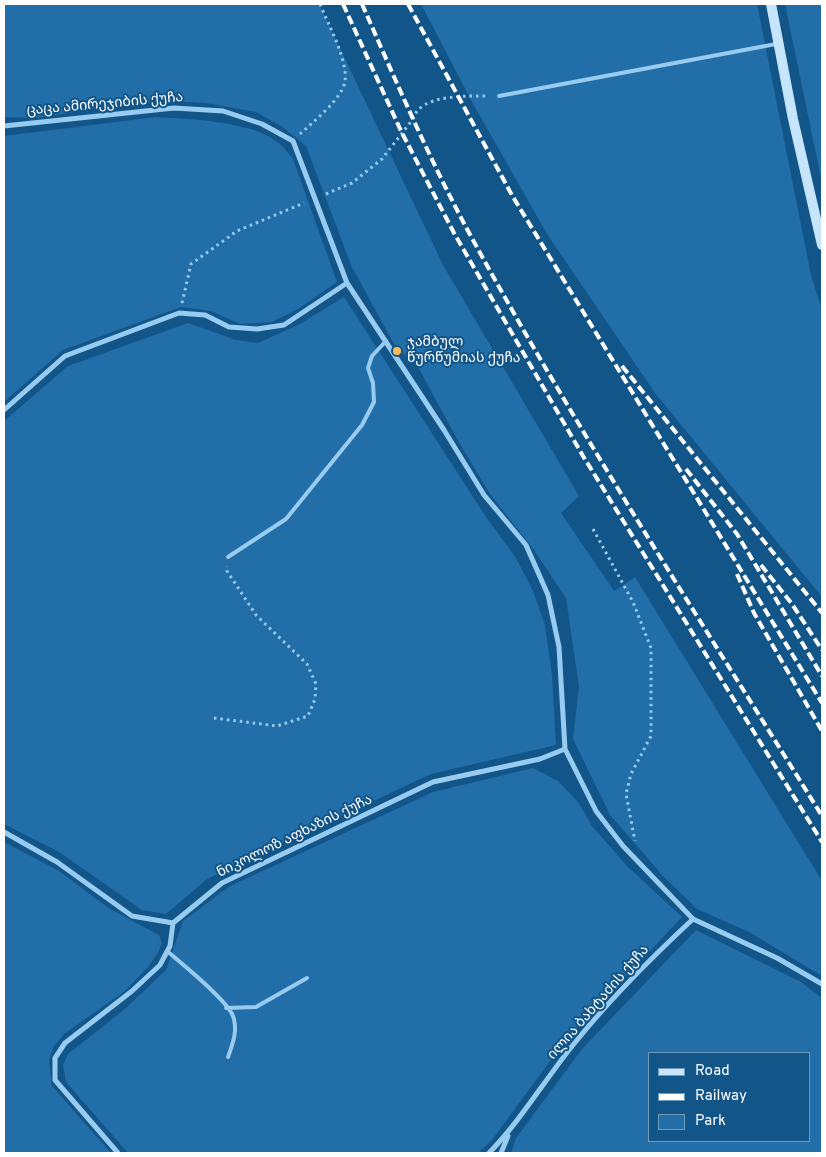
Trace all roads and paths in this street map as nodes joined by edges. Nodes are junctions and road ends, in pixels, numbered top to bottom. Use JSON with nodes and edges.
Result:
{"nodes":[{"id":1,"x":320,"y":4,"type":"edge"},
{"id":2,"x":771,"y":4,"type":"edge"},
{"id":3,"x":779,"y":43,"type":"junction"},
{"id":4,"x":499,"y":96,"type":"joint"},
{"id":5,"x":4,"y":126,"type":"edge"},
{"id":6,"x":293,"y":141,"type":"junction"},
{"id":7,"x":316,"y":198,"type":"junction"},
{"id":8,"x":822,"y":245,"type":"edge"},
{"id":9,"x":347,"y":283,"type":"junction"},
{"id":10,"x":179,"y":313,"type":"junction"},
{"id":11,"x":386,"y":342,"type":"junction"},
{"id":12,"x":4,"y":410,"type":"edge"},
{"id":13,"x":593,"y":529,"type":"dead end"},
{"id":14,"x":228,"y":557,"type":"joint"},
{"id":15,"x":214,"y":718,"type":"dead end"},
{"id":16,"x":565,"y":748,"type":"junction"},
{"id":17,"x":4,"y":832,"type":"edge"},
{"id":18,"x":636,"y":861,"type":"junction"},
{"id":19,"x":693,"y":919,"type":"junction"},
{"id":20,"x":173,"y":922,"type":"junction"},
{"id":21,"x":167,"y":951,"type":"junction"},
{"id":22,"x":307,"y":978,"type":"dead end"},
{"id":23,"x":822,"y":984,"type":"edge"},
{"id":24,"x":226,"y":1008,"type":"junction"},
{"id":25,"x":228,"y":1057,"type":"dead end"},
{"id":26,"x":510,"y":1131,"type":"junction"},
{"id":27,"x":118,"y":1153,"type":"edge"},
{"id":28,"x":489,"y":1153,"type":"edge"},
{"id":29,"x":501,"y":1153,"type":"edge"}],
"edges":[{"from":1,"to":6,"type":"path"},
{"from":2,"to":3,"type":"main road"},
{"from":3,"to":4,"type":"lane"},
{"from":3,"to":8,"type":"main road"},
{"from":4,"to":7,"type":"path"},
{"from":5,"to":6,"type":"street","name":"ცაცა ამირეჯიბის ქუჩა"},
{"from":6,"to":7,"type":"street"},
{"from":7,"to":9,"type":"street"},
{"from":7,"to":10,"type":"path"},
{"from":9,"to":10,"type":"street"},
{"from":9,"to":11,"type":"street"},
{"from":10,"to":12,"type":"street"},
{"from":11,"to":14,"type":"lane"},
{"from":11,"to":16,"type":"street"},
{"from":13,"to":18,"type":"path"},
{"from":14,"to":15,"type":"path"},
{"from":16,"to":18,"type":"street"},
{"from":16,"to":20,"type":"street","name":"ნიკოლოზ აფხაზის ქუჩა"},
{"from":17,"to":20,"type":"street"},
{"from":18,"to":19,"type":"street"},
{"from":19,"to":23,"type":"street"},
{"from":19,"to":26,"type":"street","name":"ილია ბახტაძის ქუჩა"},
{"from":20,"to":21,"type":"street"},
{"from":21,"to":24,"type":"lane"},
{"from":21,"to":27,"type":"street"},
{"from":22,"to":24,"type":"lane"},
{"from":24,"to":25,"type":"lane"},
{"from":26,"to":28,"type":"street","name":"ილია ბახტაძის ქუჩა"},
{"from":26,"to":29,"type":"street"}]}
